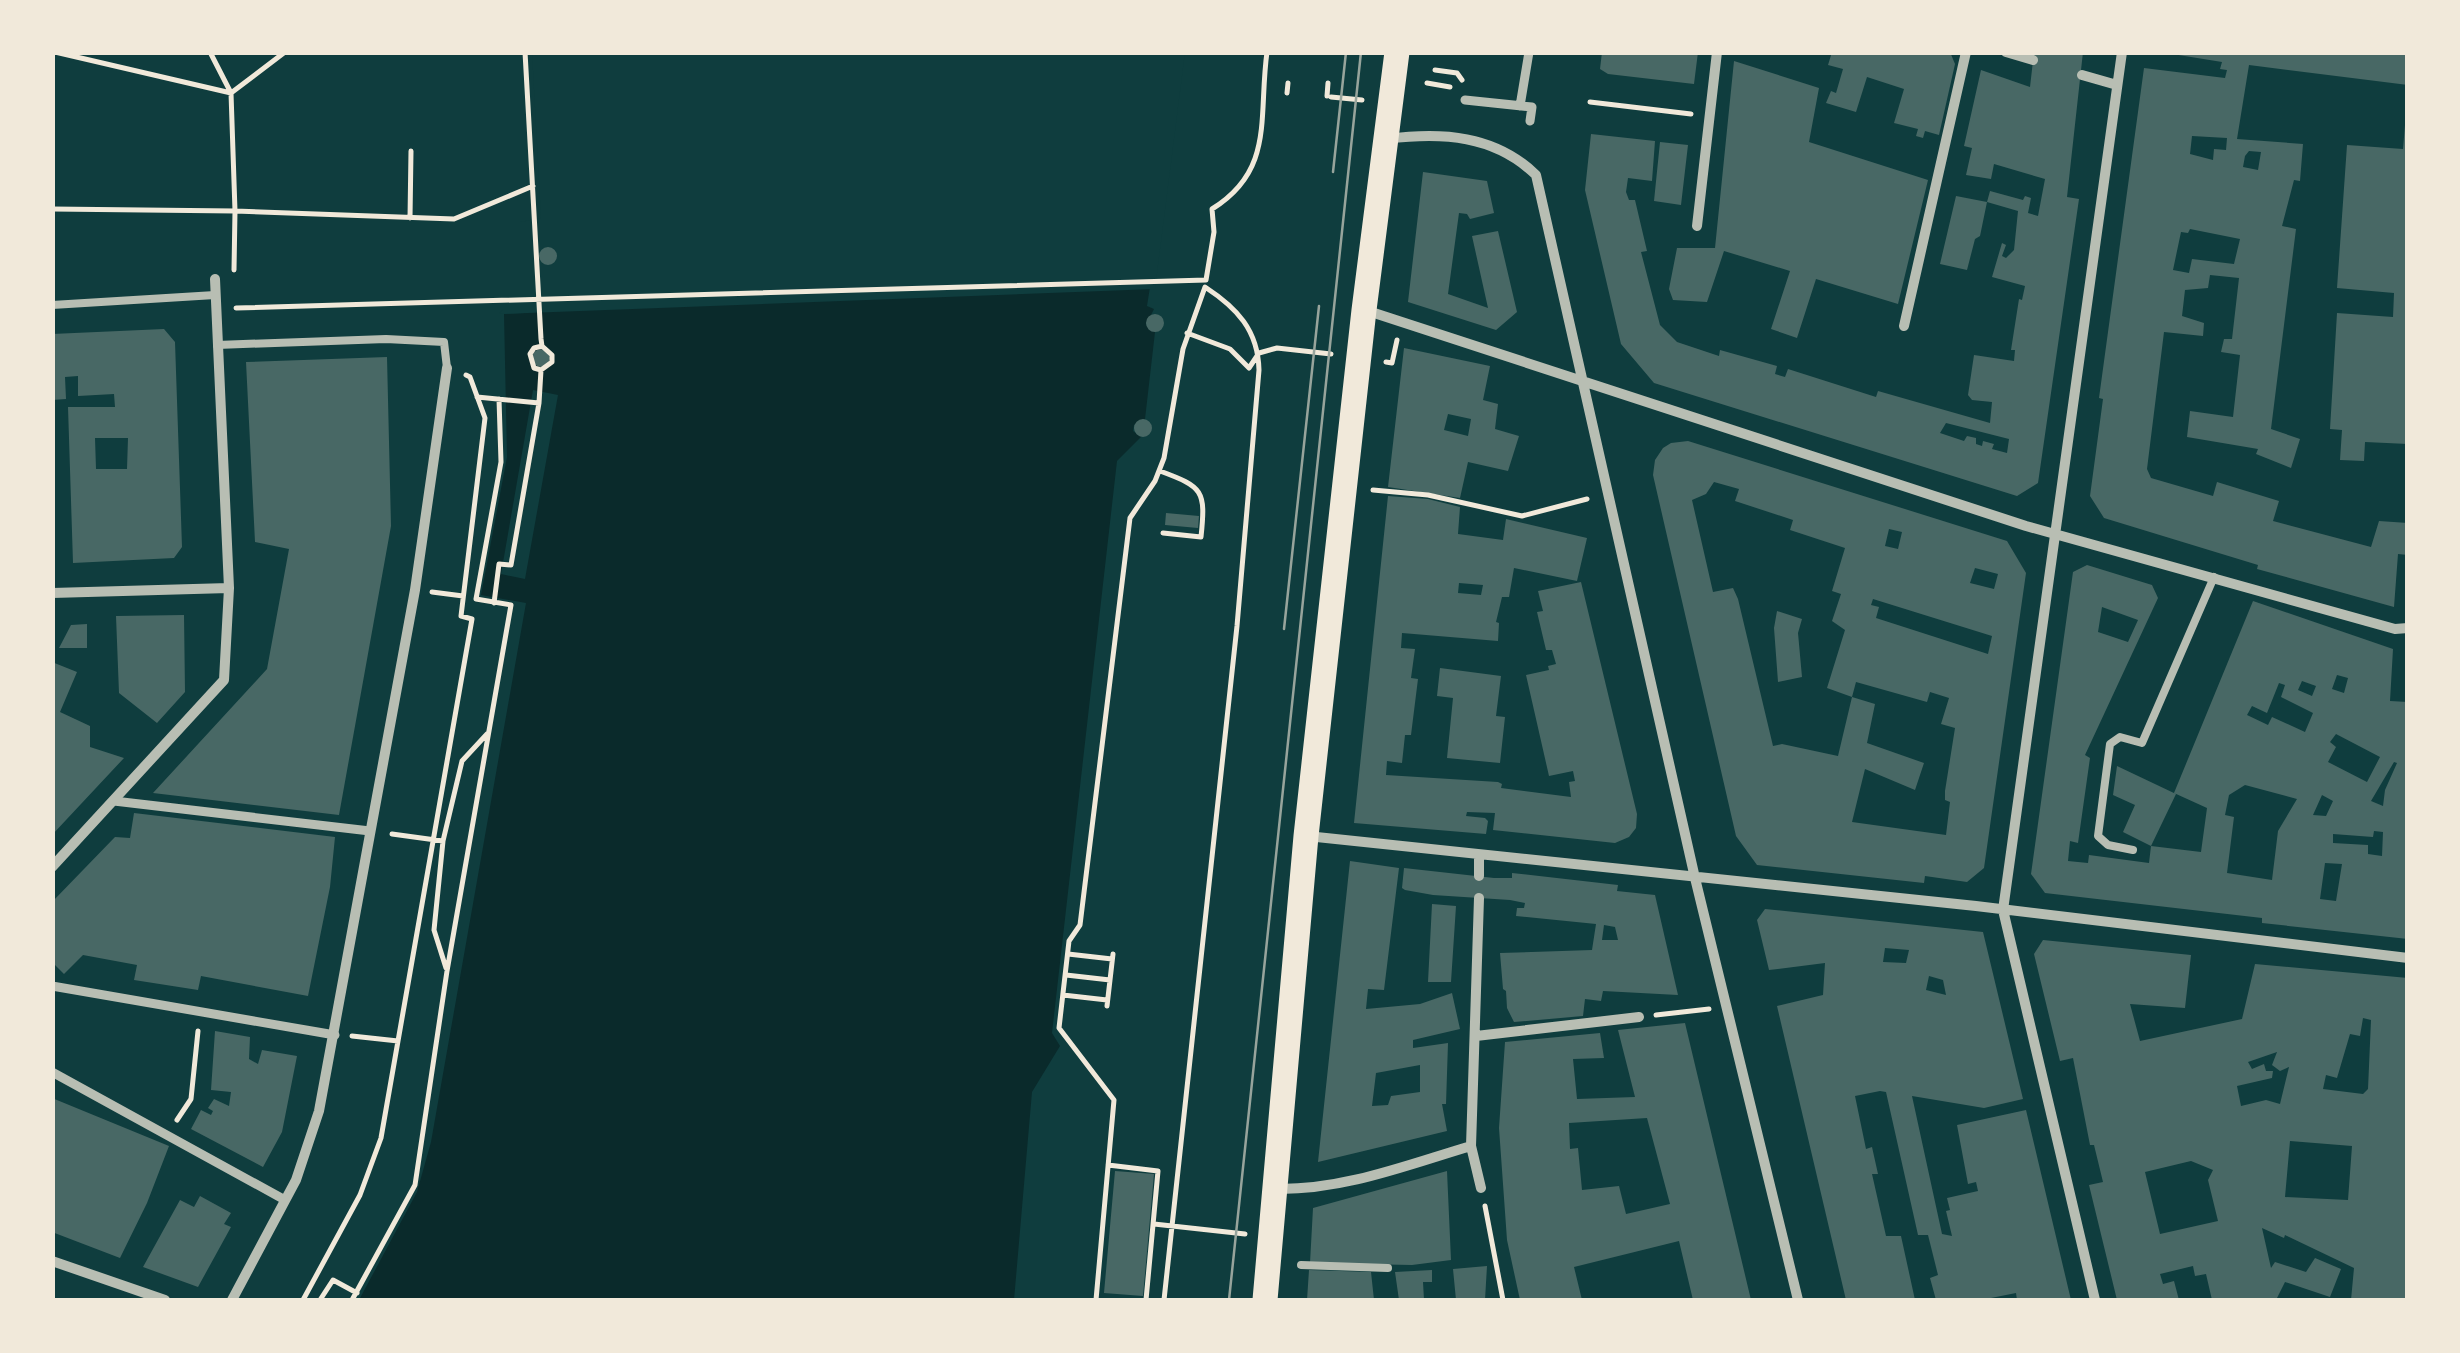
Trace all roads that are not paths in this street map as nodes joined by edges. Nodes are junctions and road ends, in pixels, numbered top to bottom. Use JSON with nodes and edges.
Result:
{"nodes":[{"id":1,"x":1397,"y":52,"type":"edge"},
{"id":2,"x":1529,"y":52,"type":"edge"},
{"id":3,"x":1716,"y":52,"type":"edge"},
{"id":4,"x":1966,"y":52,"type":"edge"},
{"id":5,"x":2006,"y":52,"type":"edge"},
{"id":6,"x":2122,"y":52,"type":"edge"},
{"id":7,"x":2033,"y":60,"type":"dead end"},
{"id":8,"x":2082,"y":75,"type":"dead end"},
{"id":9,"x":2117,"y":85,"type":"junction"},
{"id":10,"x":1465,"y":100,"type":"dead end"},
{"id":11,"x":1520,"y":106,"type":"junction"},
{"id":12,"x":1530,"y":121,"type":"dead end"},
{"id":13,"x":1386,"y":139,"type":"junction"},
{"id":14,"x":1697,"y":226,"type":"dead end"},
{"id":15,"x":215,"y":279,"type":"dead end"},
{"id":16,"x":215,"y":295,"type":"junction"},
{"id":17,"x":52,"y":305,"type":"edge"},
{"id":18,"x":1364,"y":310,"type":"junction"},
{"id":19,"x":1904,"y":326,"type":"dead end"},
{"id":20,"x":217,"y":345,"type":"junction"},
{"id":21,"x":448,"y":368,"type":"joint"},
{"id":22,"x":1583,"y":384,"type":"junction"},
{"id":23,"x":2056,"y":534,"type":"junction"},
{"id":24,"x":2214,"y":577,"type":"junction"},
{"id":25,"x":230,"y":588,"type":"junction"},
{"id":26,"x":52,"y":593,"type":"edge"},
{"id":27,"x":2408,"y":628,"type":"edge"},
{"id":28,"x":114,"y":800,"type":"junction"},
{"id":29,"x":370,"y":831,"type":"junction"},
{"id":30,"x":1306,"y":836,"type":"junction"},
{"id":31,"x":2132,"y":850,"type":"dead end"},
{"id":32,"x":1480,"y":856,"type":"junction"},
{"id":33,"x":52,"y":867,"type":"edge"},
{"id":34,"x":1479,"y":876,"type":"dead end"},
{"id":35,"x":1695,"y":878,"type":"junction"},
{"id":36,"x":1479,"y":898,"type":"dead end"},
{"id":37,"x":2003,"y":910,"type":"junction"},
{"id":38,"x":2408,"y":958,"type":"edge"},
{"id":39,"x":52,"y":986,"type":"edge"},
{"id":40,"x":1639,"y":1017,"type":"dead end"},
{"id":41,"x":335,"y":1035,"type":"junction"},
{"id":42,"x":1476,"y":1036,"type":"junction"},
{"id":43,"x":52,"y":1072,"type":"edge"},
{"id":44,"x":1471,"y":1146,"type":"junction"},
{"id":45,"x":1481,"y":1188,"type":"road end"},
{"id":46,"x":1276,"y":1189,"type":"junction"},
{"id":47,"x":285,"y":1200,"type":"junction"},
{"id":48,"x":52,"y":1260,"type":"edge"},
{"id":49,"x":1300,"y":1265,"type":"dead end"},
{"id":50,"x":1388,"y":1268,"type":"dead end"},
{"id":51,"x":165,"y":1300,"type":"edge"},
{"id":52,"x":232,"y":1300,"type":"edge"},
{"id":53,"x":1265,"y":1300,"type":"edge"},
{"id":54,"x":1798,"y":1300,"type":"edge"},
{"id":55,"x":2095,"y":1300,"type":"edge"}],
"edges":[{"from":1,"to":13,"type":"main road"},
{"from":2,"to":11,"type":"street"},
{"from":3,"to":14,"type":"street"},
{"from":4,"to":19,"type":"street"},
{"from":5,"to":7,"type":"street"},
{"from":6,"to":9,"type":"street"},
{"from":8,"to":9,"type":"street"},
{"from":9,"to":23,"type":"street"},
{"from":10,"to":11,"type":"street"},
{"from":11,"to":12,"type":"street"},
{"from":13,"to":18,"type":"main road"},
{"from":13,"to":22,"type":"street"},
{"from":15,"to":16,"type":"street"},
{"from":16,"to":17,"type":"lane"},
{"from":16,"to":20,"type":"street"},
{"from":18,"to":22,"type":"street"},
{"from":18,"to":30,"type":"main road"},
{"from":20,"to":21,"type":"lane"},
{"from":20,"to":25,"type":"street"},
{"from":21,"to":29,"type":"street"},
{"from":22,"to":23,"type":"street"},
{"from":22,"to":35,"type":"street"},
{"from":23,"to":24,"type":"street"},
{"from":23,"to":37,"type":"street"},
{"from":24,"to":27,"type":"street"},
{"from":24,"to":31,"type":"lane"},
{"from":25,"to":26,"type":"street"},
{"from":25,"to":28,"type":"street"},
{"from":28,"to":29,"type":"street"},
{"from":28,"to":33,"type":"street"},
{"from":29,"to":41,"type":"street"},
{"from":30,"to":32,"type":"street"},
{"from":30,"to":46,"type":"main road"},
{"from":32,"to":34,"type":"street"},
{"from":32,"to":35,"type":"street"},
{"from":35,"to":37,"type":"street"},
{"from":35,"to":54,"type":"street"},
{"from":36,"to":42,"type":"street"},
{"from":37,"to":38,"type":"street"},
{"from":37,"to":55,"type":"street"},
{"from":39,"to":41,"type":"street"},
{"from":40,"to":42,"type":"street"},
{"from":41,"to":47,"type":"street"},
{"from":42,"to":44,"type":"street"},
{"from":43,"to":47,"type":"street"},
{"from":44,"to":45,"type":"street"},
{"from":44,"to":46,"type":"street"},
{"from":46,"to":53,"type":"main road"},
{"from":47,"to":52,"type":"street"},
{"from":48,"to":51,"type":"street"},
{"from":49,"to":50,"type":"lane"}]}
